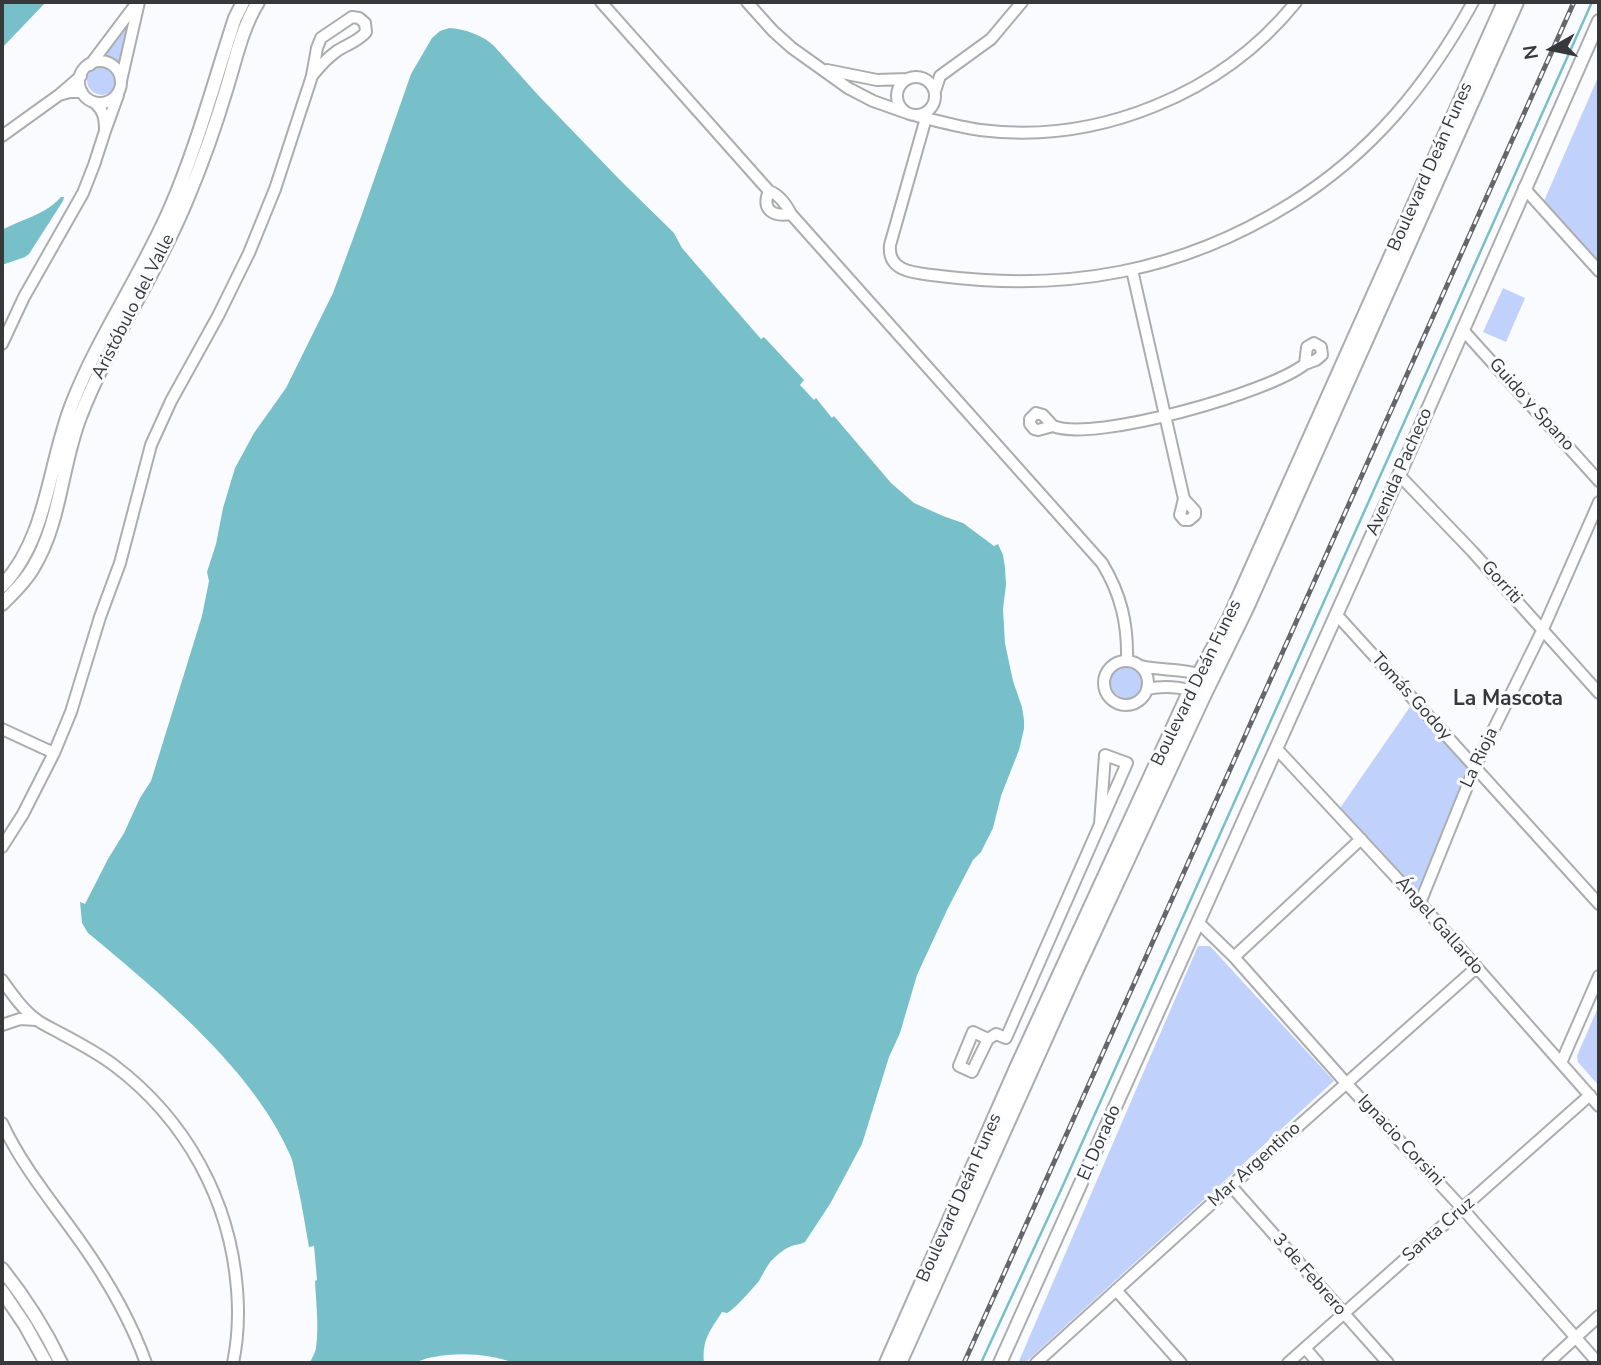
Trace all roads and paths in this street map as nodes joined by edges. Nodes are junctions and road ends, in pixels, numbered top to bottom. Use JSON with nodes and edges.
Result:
{"nodes":[{"id":1,"x":139,"y":2,"type":"edge"},
{"id":2,"x":243,"y":2,"type":"edge"},
{"id":3,"x":258,"y":2,"type":"edge"},
{"id":4,"x":601,"y":2,"type":"edge"},
{"id":5,"x":747,"y":2,"type":"edge"},
{"id":6,"x":1022,"y":2,"type":"edge"},
{"id":7,"x":1296,"y":2,"type":"edge"},
{"id":8,"x":1473,"y":2,"type":"edge"},
{"id":9,"x":1505,"y":2,"type":"edge"},
{"id":10,"x":1516,"y":2,"type":"edge"},
{"id":11,"x":1599,"y":21,"type":"edge"},
{"id":12,"x":90,"y":65,"type":"junction"},
{"id":13,"x":821,"y":69,"type":"junction"},
{"id":14,"x":948,"y":69,"type":"junction"},
{"id":15,"x":81,"y":76,"type":"junction"},
{"id":16,"x":312,"y":76,"type":"junction"},
{"id":17,"x":912,"y":78,"type":"junction"},
{"id":18,"x":120,"y":86,"type":"junction"},
{"id":19,"x":82,"y":92,"type":"junction"},
{"id":20,"x":59,"y":95,"type":"junction"},
{"id":21,"x":935,"y":95,"type":"junction"},
{"id":22,"x":95,"y":103,"type":"junction"},
{"id":23,"x":917,"y":116,"type":"junction"},
{"id":24,"x":951,"y":125,"type":"junction"},
{"id":25,"x":105,"y":131,"type":"junction"},
{"id":26,"x":2,"y":136,"type":"edge"},
{"id":27,"x":1524,"y":188,"type":"junction"},
{"id":28,"x":1132,"y":270,"type":"junction"},
{"id":29,"x":1599,"y":271,"type":"edge"},
{"id":30,"x":1462,"y":329,"type":"junction"},
{"id":31,"x":2,"y":344,"type":"edge"},
{"id":32,"x":1305,"y":364,"type":"dead end"},
{"id":33,"x":1165,"y":416,"type":"junction"},
{"id":34,"x":1053,"y":426,"type":"dead end"},
{"id":35,"x":1399,"y":475,"type":"junction"},
{"id":36,"x":1599,"y":481,"type":"edge"},
{"id":37,"x":1184,"y":499,"type":"dead end"},
{"id":38,"x":1599,"y":502,"type":"edge"},
{"id":39,"x":2,"y":586,"type":"edge"},
{"id":40,"x":2,"y":604,"type":"edge"},
{"id":41,"x":1336,"y":614,"type":"junction"},
{"id":42,"x":1543,"y":629,"type":"junction"},
{"id":43,"x":1127,"y":661,"type":"junction"},
{"id":44,"x":1141,"y":666,"type":"junction"},
{"id":45,"x":1205,"y":677,"type":"junction"},
{"id":46,"x":1147,"y":689,"type":"junction"},
{"id":47,"x":1197,"y":693,"type":"junction"},
{"id":48,"x":1599,"y":693,"type":"edge"},
{"id":49,"x":2,"y":729,"type":"edge"},
{"id":50,"x":1276,"y":748,"type":"junction"},
{"id":51,"x":54,"y":753,"type":"junction"},
{"id":52,"x":1475,"y":767,"type":"junction"},
{"id":53,"x":1100,"y":824,"type":"junction"},
{"id":54,"x":1361,"y":839,"type":"junction"},
{"id":55,"x":2,"y":847,"type":"edge"},
{"id":56,"x":1420,"y":903,"type":"junction"},
{"id":57,"x":1599,"y":904,"type":"edge"},
{"id":58,"x":1198,"y":922,"type":"junction"},
{"id":59,"x":1234,"y":957,"type":"junction"},
{"id":60,"x":1476,"y":968,"type":"junction"},
{"id":61,"x":1599,"y":976,"type":"edge"},
{"id":62,"x":2,"y":980,"type":"edge"},
{"id":63,"x":36,"y":1020,"type":"junction"},
{"id":64,"x":2,"y":1025,"type":"edge"},
{"id":65,"x":1006,"y":1038,"type":"junction"},
{"id":66,"x":988,"y":1039,"type":"dead end"},
{"id":67,"x":1026,"y":1048,"type":"junction"},
{"id":68,"x":1561,"y":1063,"type":"junction"},
{"id":69,"x":1346,"y":1083,"type":"junction"},
{"id":70,"x":1590,"y":1095,"type":"junction"},
{"id":71,"x":1599,"y":1106,"type":"edge"},
{"id":72,"x":2,"y":1123,"type":"edge"},
{"id":73,"x":1231,"y":1186,"type":"junction"},
{"id":74,"x":1463,"y":1209,"type":"junction"},
{"id":75,"x":2,"y":1269,"type":"edge"},
{"id":76,"x":1116,"y":1290,"type":"junction"},
{"id":77,"x":2,"y":1291,"type":"edge"},
{"id":78,"x":1343,"y":1314,"type":"junction"},
{"id":79,"x":1599,"y":1316,"type":"edge"},
{"id":80,"x":1576,"y":1338,"type":"junction"},
{"id":81,"x":1304,"y":1348,"type":"junction"},
{"id":82,"x":46,"y":1363,"type":"edge"},
{"id":83,"x":61,"y":1363,"type":"edge"},
{"id":84,"x":146,"y":1363,"type":"edge"},
{"id":85,"x":233,"y":1363,"type":"edge"},
{"id":86,"x":887,"y":1363,"type":"edge"},
{"id":87,"x":899,"y":1363,"type":"edge"},
{"id":88,"x":1000,"y":1363,"type":"edge"},
{"id":89,"x":1036,"y":1363,"type":"edge"},
{"id":90,"x":1181,"y":1363,"type":"edge"},
{"id":91,"x":1288,"y":1363,"type":"edge"},
{"id":92,"x":1318,"y":1363,"type":"edge"},
{"id":93,"x":1388,"y":1363,"type":"edge"},
{"id":94,"x":1548,"y":1363,"type":"edge"},
{"id":95,"x":1598,"y":1363,"type":"edge"}],
"edges":[{"from":1,"to":12,"type":"street"},
{"from":1,"to":18,"type":"street"},
{"from":2,"to":39,"type":"street","name":"Aristóbulo del Valle"},
{"from":3,"to":40,"type":"street","name":"Aristóbulo del Valle"},
{"from":4,"to":43,"type":"street"},
{"from":5,"to":13,"type":"street"},
{"from":6,"to":14,"type":"street"},
{"from":7,"to":24,"type":"street"},
{"from":8,"to":28,"type":"street"},
{"from":9,"to":45,"type":"main road","name":"Boulevard Deán Funes"},
{"from":10,"to":45,"type":"main road","name":"Boulevard Deán Funes"},
{"from":11,"to":27,"type":"street","name":"Avenida Pacheco"},
{"from":12,"to":15,"type":"street"},
{"from":12,"to":18,"type":"street"},
{"from":13,"to":17,"type":"street"},
{"from":13,"to":23,"type":"street"},
{"from":14,"to":17,"type":"street"},
{"from":14,"to":21,"type":"street"},
{"from":15,"to":19,"type":"street"},
{"from":15,"to":20,"type":"street"},
{"from":16,"to":16,"type":"street"},
{"from":16,"to":51,"type":"street"},
{"from":17,"to":21,"type":"street"},
{"from":17,"to":23,"type":"street"},
{"from":18,"to":22,"type":"street"},
{"from":18,"to":25,"type":"street"},
{"from":19,"to":20,"type":"street"},
{"from":19,"to":22,"type":"street"},
{"from":20,"to":26,"type":"street"},
{"from":21,"to":23,"type":"street"},
{"from":21,"to":24,"type":"street"},
{"from":22,"to":25,"type":"street"},
{"from":23,"to":24,"type":"street"},
{"from":23,"to":28,"type":"street"},
{"from":25,"to":31,"type":"street"},
{"from":27,"to":29,"type":"street"},
{"from":27,"to":30,"type":"street","name":"Avenida Pacheco"},
{"from":28,"to":33,"type":"street"},
{"from":30,"to":35,"type":"street","name":"Avenida Pacheco"},
{"from":30,"to":36,"type":"street","name":"Guido y Spano"},
{"from":32,"to":33,"type":"street"},
{"from":33,"to":34,"type":"street"},
{"from":33,"to":37,"type":"street"},
{"from":35,"to":41,"type":"street","name":"Avenida Pacheco"},
{"from":35,"to":42,"type":"street","name":"Gorriti"},
{"from":38,"to":42,"type":"street","name":"La Rioja"},
{"from":41,"to":50,"type":"street","name":"Avenida Pacheco"},
{"from":41,"to":52,"type":"street","name":"Tomás Godoy"},
{"from":42,"to":48,"type":"street","name":"Gorriti"},
{"from":42,"to":52,"type":"street","name":"La Rioja"},
{"from":43,"to":44,"type":"street"},
{"from":43,"to":46,"type":"street"},
{"from":44,"to":45,"type":"street"},
{"from":44,"to":46,"type":"street"},
{"from":45,"to":47,"type":"main road","name":"Boulevard Deán Funes"},
{"from":46,"to":47,"type":"street"},
{"from":47,"to":67,"type":"main road","name":"Boulevard Deán Funes"},
{"from":47,"to":87,"type":"main road","name":"Boulevard Deán Funes"},
{"from":49,"to":51,"type":"street"},
{"from":50,"to":54,"type":"street","name":"Ángel Gallardo"},
{"from":50,"to":58,"type":"street","name":"Avenida Pacheco"},
{"from":51,"to":55,"type":"street"},
{"from":52,"to":56,"type":"street","name":"La Rioja"},
{"from":52,"to":57,"type":"street","name":"Tomás Godoy"},
{"from":53,"to":53,"type":"street"},
{"from":53,"to":65,"type":"street"},
{"from":54,"to":56,"type":"street","name":"Ángel Gallardo"},
{"from":54,"to":59,"type":"street"},
{"from":56,"to":60,"type":"street","name":"Ángel Gallardo"},
{"from":58,"to":59,"type":"street","name":"Ignacio Corsini"},
{"from":58,"to":88,"type":"street","name":"El Dorado"},
{"from":59,"to":69,"type":"street","name":"Ignacio Corsini"},
{"from":60,"to":68,"type":"street","name":"Ángel Gallardo"},
{"from":60,"to":69,"type":"street","name":"Mar Argentino"},
{"from":61,"to":68,"type":"street"},
{"from":62,"to":63,"type":"street"},
{"from":63,"to":64,"type":"street"},
{"from":63,"to":85,"type":"street"},
{"from":65,"to":66,"type":"street"},
{"from":65,"to":67,"type":"street"},
{"from":67,"to":86,"type":"main road","name":"Boulevard Deán Funes"},
{"from":68,"to":70,"type":"street","name":"Ángel Gallardo"},
{"from":69,"to":73,"type":"street","name":"Mar Argentino"},
{"from":69,"to":74,"type":"street","name":"Ignacio Corsini"},
{"from":70,"to":71,"type":"street","name":"Ángel Gallardo"},
{"from":70,"to":74,"type":"street","name":"Santa Cruz"},
{"from":72,"to":84,"type":"street"},
{"from":73,"to":76,"type":"street","name":"Mar Argentino"},
{"from":73,"to":78,"type":"street","name":"3 de Febrero"},
{"from":74,"to":78,"type":"street","name":"Santa Cruz"},
{"from":74,"to":80,"type":"street","name":"Ignacio Corsini"},
{"from":75,"to":83,"type":"street"},
{"from":76,"to":89,"type":"street","name":"Mar Argentino"},
{"from":76,"to":90,"type":"street"},
{"from":77,"to":82,"type":"street"},
{"from":78,"to":81,"type":"street","name":"Santa Cruz"},
{"from":78,"to":93,"type":"street","name":"3 de Febrero"},
{"from":79,"to":80,"type":"street"},
{"from":80,"to":94,"type":"street"},
{"from":80,"to":95,"type":"street","name":"Ignacio Corsini"},
{"from":81,"to":91,"type":"street","name":"Santa Cruz"},
{"from":81,"to":92,"type":"street"}]}
